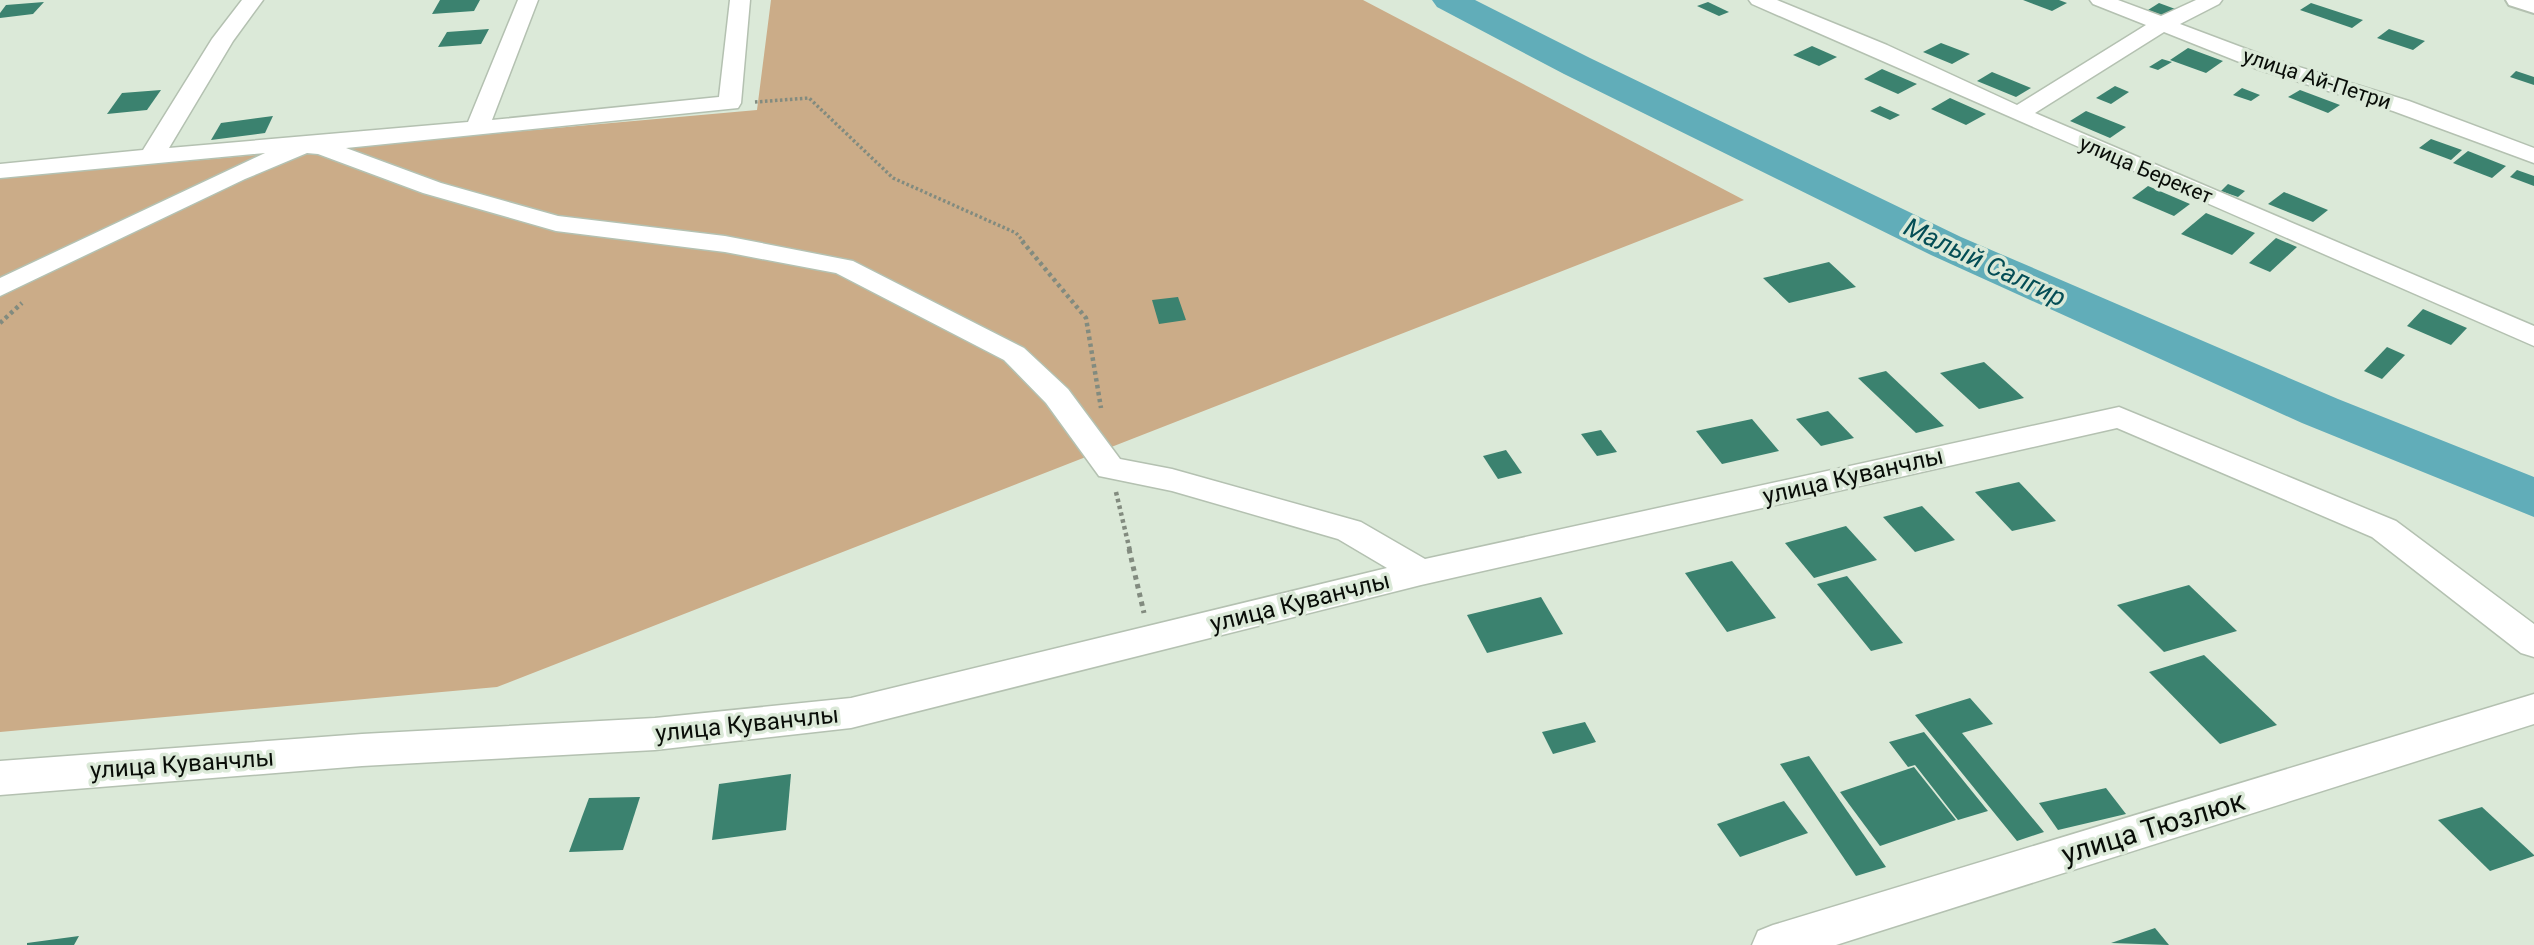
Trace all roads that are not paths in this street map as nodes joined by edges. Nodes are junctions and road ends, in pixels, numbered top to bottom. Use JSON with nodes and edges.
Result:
{"nodes":[{"id":1,"x":253,"y":0,"type":"edge"},
{"id":2,"x":528,"y":0,"type":"edge"},
{"id":3,"x":740,"y":0,"type":"edge"},
{"id":4,"x":1759,"y":0,"type":"edge"},
{"id":5,"x":2101,"y":0,"type":"edge"},
{"id":6,"x":2212,"y":0,"type":"edge"},
{"id":7,"x":2518,"y":0,"type":"edge"},
{"id":8,"x":2534,"y":5,"type":"edge"},
{"id":9,"x":2164,"y":23,"type":"junction"},
{"id":10,"x":2018,"y":114,"type":"junction"},
{"id":11,"x":477,"y":128,"type":"junction"},
{"id":12,"x":305,"y":145,"type":"junction"},
{"id":13,"x":2534,"y":156,"type":"edge"},
{"id":14,"x":151,"y":158,"type":"junction"},
{"id":15,"x":0,"y":171,"type":"edge"},
{"id":16,"x":0,"y":288,"type":"edge"},
{"id":17,"x":2534,"y":337,"type":"edge"},
{"id":18,"x":1421,"y":572,"type":"junction"},
{"id":19,"x":2534,"y":643,"type":"edge"},
{"id":20,"x":2534,"y":709,"type":"edge"},
{"id":21,"x":0,"y":778,"type":"edge"},
{"id":22,"x":1773,"y":945,"type":"edge"}],
"edges":[{"from":1,"to":14,"type":"street"},
{"from":2,"to":11,"type":"street"},
{"from":3,"to":11,"type":"street"},
{"from":4,"to":10,"type":"street","name":"улица Берекет"},
{"from":5,"to":9,"type":"street","name":"улица Ай-Петри"},
{"from":6,"to":9,"type":"street"},
{"from":7,"to":8,"type":"main road"},
{"from":9,"to":10,"type":"street"},
{"from":9,"to":13,"type":"street","name":"улица Ай-Петри"},
{"from":10,"to":17,"type":"street","name":"улица Берекет"},
{"from":11,"to":12,"type":"street"},
{"from":12,"to":14,"type":"street"},
{"from":12,"to":16,"type":"street"},
{"from":12,"to":18,"type":"street"},
{"from":14,"to":15,"type":"street"},
{"from":18,"to":19,"type":"street","name":"улица Куванчлы"},
{"from":18,"to":21,"type":"street","name":"улица Куванчлы"},
{"from":20,"to":22,"type":"street","name":"улица Тюзлюк"}]}
